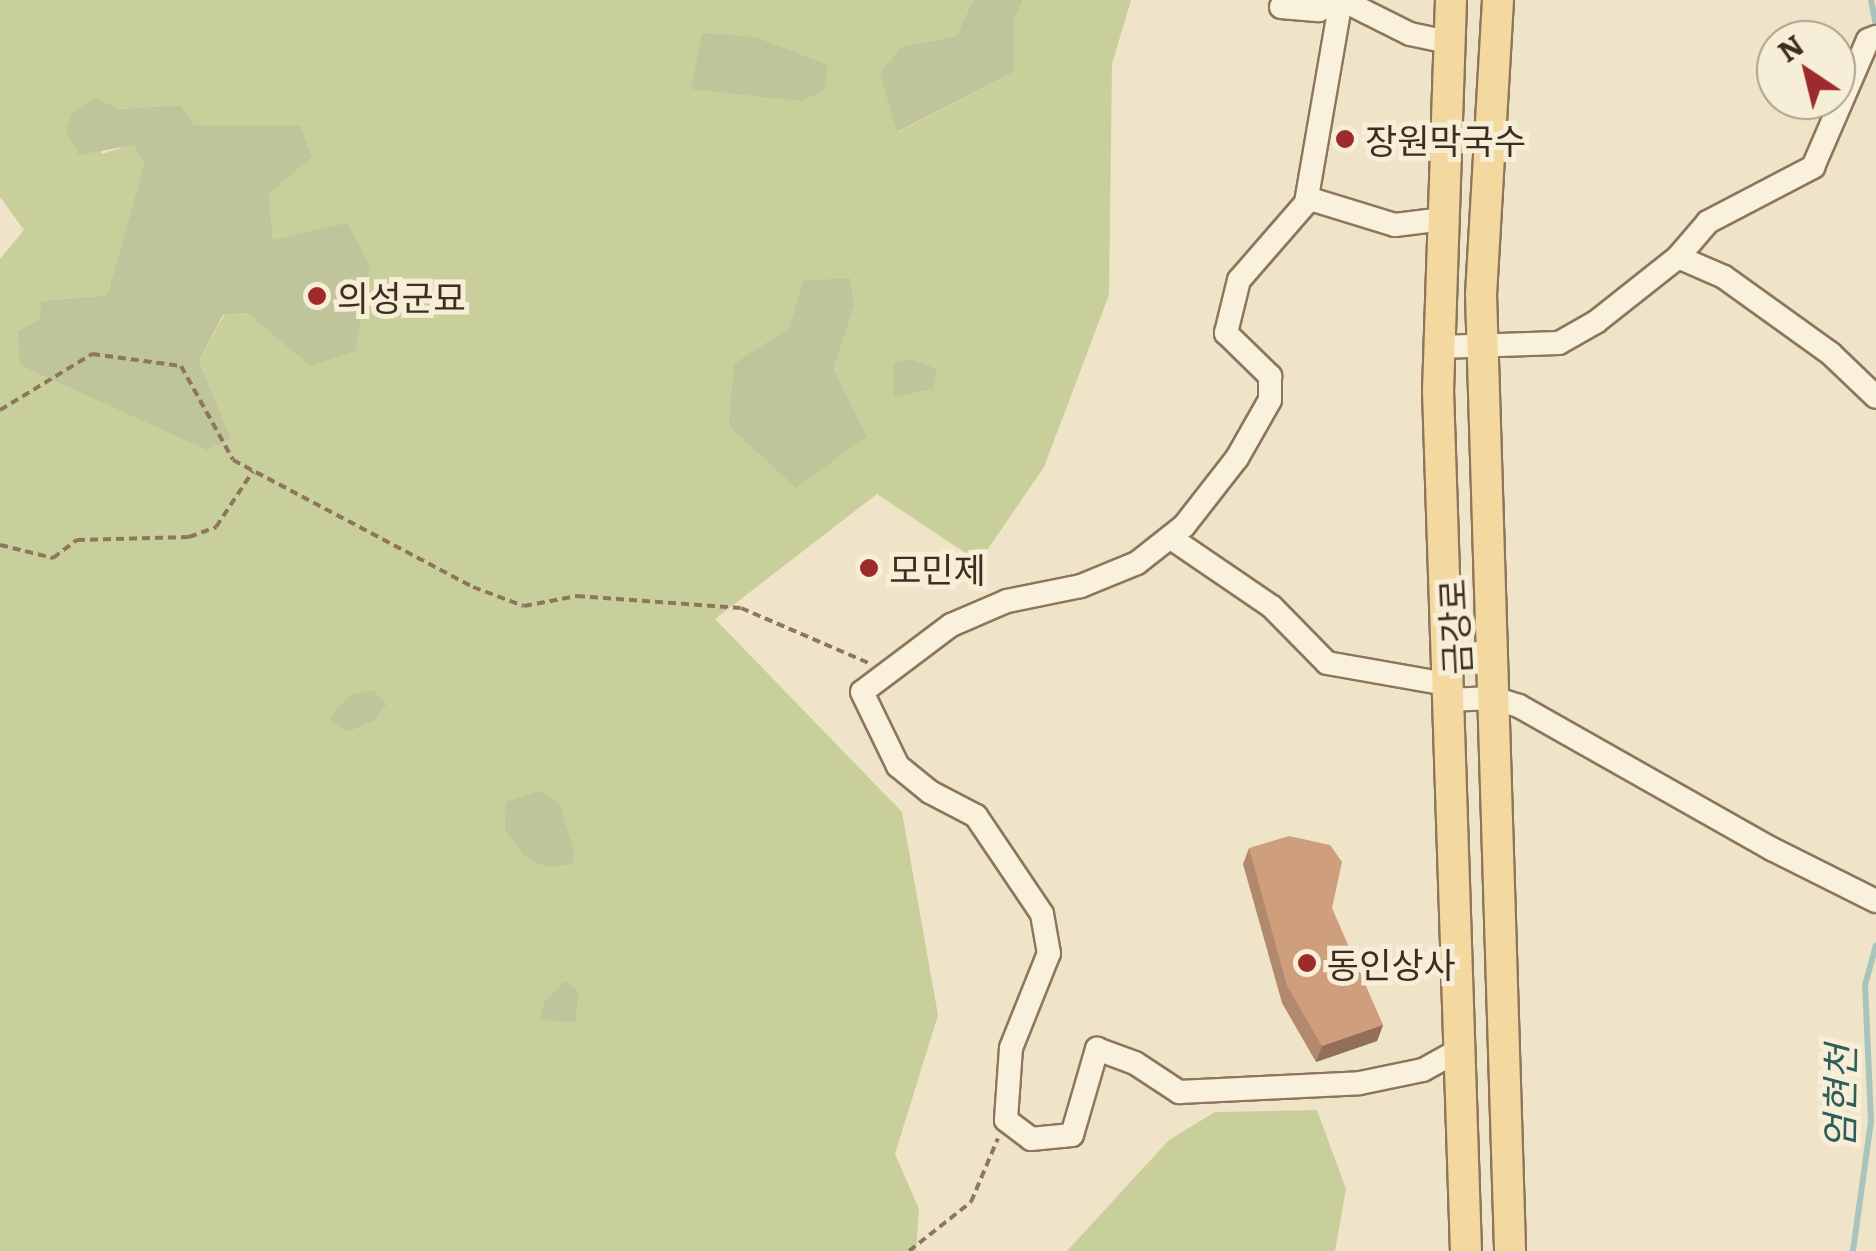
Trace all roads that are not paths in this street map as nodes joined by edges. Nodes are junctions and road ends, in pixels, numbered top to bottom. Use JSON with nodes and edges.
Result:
{"nodes":[{"id":1,"x":1341,"y":0,"type":"edge"},
{"id":2,"x":1451,"y":0,"type":"edge"},
{"id":3,"x":1498,"y":0,"type":"edge"},
{"id":4,"x":1281,"y":6,"type":"dead end"},
{"id":5,"x":1872,"y":39,"type":"edge"},
{"id":6,"x":1449,"y":42,"type":"junction"},
{"id":7,"x":1307,"y":198,"type":"junction"},
{"id":8,"x":1444,"y":220,"type":"junction"},
{"id":9,"x":1678,"y":257,"type":"junction"},
{"id":10,"x":1439,"y":347,"type":"junction"},
{"id":11,"x":1482,"y":348,"type":"junction"},
{"id":12,"x":1876,"y":397,"type":"edge"},
{"id":13,"x":1171,"y":538,"type":"junction"},
{"id":14,"x":1447,"y":692,"type":"junction"},
{"id":15,"x":1494,"y":698,"type":"junction"},
{"id":16,"x":1876,"y":901,"type":"edge"},
{"id":17,"x":1459,"y":1050,"type":"junction"},
{"id":18,"x":1466,"y":1251,"type":"edge"},
{"id":19,"x":1510,"y":1251,"type":"edge"}],
"edges":[{"from":1,"to":4,"type":"street"},
{"from":1,"to":6,"type":"street"},
{"from":1,"to":7,"type":"street"},
{"from":2,"to":6,"type":"main road","name":"금강로"},
{"from":3,"to":11,"type":"main road","name":"금강로"},
{"from":5,"to":9,"type":"street"},
{"from":6,"to":8,"type":"main road","name":"금강로"},
{"from":7,"to":8,"type":"street"},
{"from":7,"to":13,"type":"street"},
{"from":8,"to":10,"type":"main road","name":"금강로"},
{"from":9,"to":11,"type":"street"},
{"from":9,"to":12,"type":"street"},
{"from":10,"to":11,"type":"street"},
{"from":10,"to":14,"type":"main road","name":"금강로"},
{"from":11,"to":15,"type":"main road","name":"금강로"},
{"from":13,"to":14,"type":"street"},
{"from":13,"to":17,"type":"street"},
{"from":14,"to":15,"type":"street"},
{"from":14,"to":17,"type":"main road","name":"금강로"},
{"from":15,"to":16,"type":"street"},
{"from":15,"to":19,"type":"main road","name":"금강로"},
{"from":17,"to":18,"type":"main road","name":"금강로"}]}
